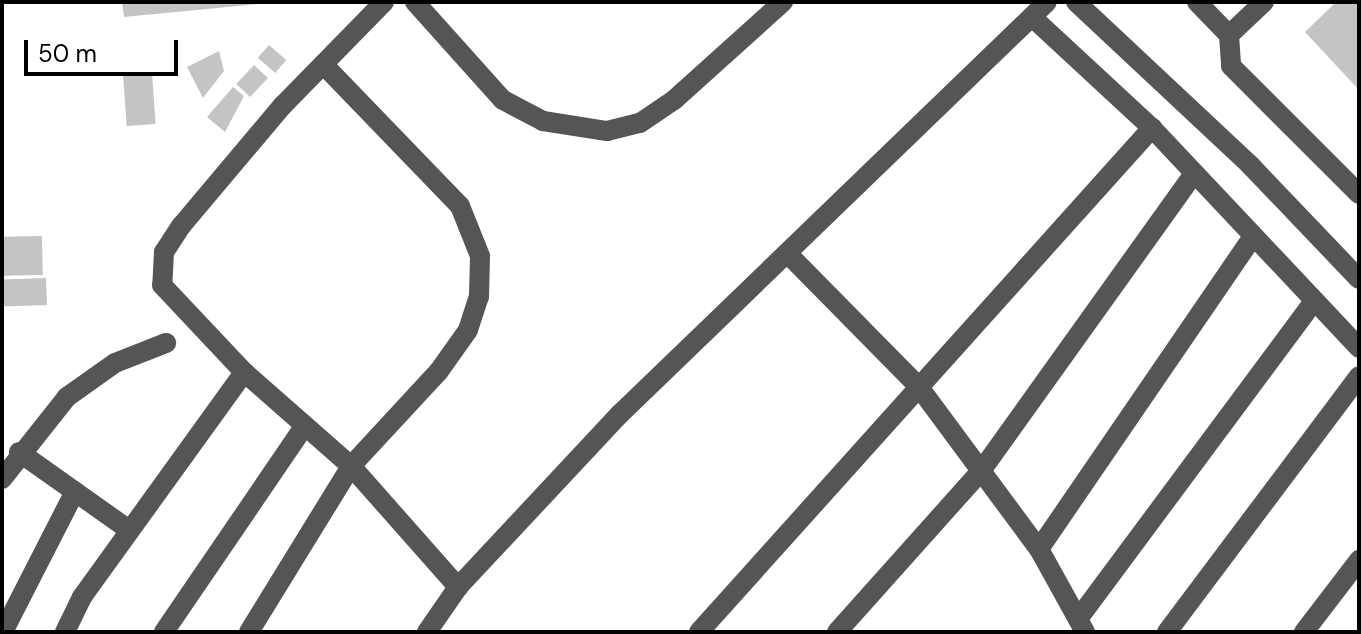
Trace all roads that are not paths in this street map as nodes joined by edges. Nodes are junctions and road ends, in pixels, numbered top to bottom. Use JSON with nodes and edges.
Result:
{"nodes":[{"id":1,"x":384,"y":2,"type":"edge"},
{"id":2,"x":415,"y":2,"type":"edge"},
{"id":3,"x":783,"y":2,"type":"edge"},
{"id":4,"x":1047,"y":2,"type":"edge"},
{"id":5,"x":1076,"y":2,"type":"edge"},
{"id":6,"x":1197,"y":2,"type":"edge"},
{"id":7,"x":1253,"y":6,"type":"edge"},
{"id":8,"x":1032,"y":17,"type":"junction"},
{"id":9,"x":1229,"y":35,"type":"junction"},
{"id":10,"x":323,"y":64,"type":"junction"},
{"id":11,"x":1152,"y":128,"type":"junction"},
{"id":12,"x":1193,"y":175,"type":"junction"},
{"id":13,"x":1359,"y":194,"type":"edge"},
{"id":14,"x":1253,"y":237,"type":"junction"},
{"id":15,"x":788,"y":254,"type":"junction"},
{"id":16,"x":1359,"y":279,"type":"edge"},
{"id":17,"x":1314,"y":301,"type":"junction"},
{"id":18,"x":166,"y":343,"type":"dead end"},
{"id":19,"x":1359,"y":348,"type":"edge"},
{"id":20,"x":244,"y":372,"type":"junction"},
{"id":21,"x":1359,"y":376,"type":"edge"},
{"id":22,"x":919,"y":387,"type":"junction"},
{"id":23,"x":305,"y":425,"type":"junction"},
{"id":24,"x":19,"y":452,"type":"junction"},
{"id":25,"x":351,"y":466,"type":"junction"},
{"id":26,"x":981,"y":471,"type":"junction"},
{"id":27,"x":2,"y":479,"type":"edge"},
{"id":28,"x":75,"y":491,"type":"junction"},
{"id":29,"x":129,"y":530,"type":"junction"},
{"id":30,"x":1039,"y":549,"type":"junction"},
{"id":31,"x":1359,"y":560,"type":"edge"},
{"id":32,"x":458,"y":587,"type":"junction"},
{"id":33,"x":1081,"y":626,"type":"edge"},
{"id":34,"x":3,"y":632,"type":"edge"},
{"id":35,"x":65,"y":632,"type":"edge"},
{"id":36,"x":164,"y":632,"type":"edge"},
{"id":37,"x":249,"y":632,"type":"edge"},
{"id":38,"x":427,"y":632,"type":"edge"},
{"id":39,"x":699,"y":632,"type":"edge"},
{"id":40,"x":837,"y":632,"type":"edge"},
{"id":41,"x":1167,"y":632,"type":"edge"},
{"id":42,"x":1304,"y":632,"type":"edge"}],
"edges":[{"from":1,"to":10,"type":"street"},
{"from":2,"to":3,"type":"street"},
{"from":4,"to":8,"type":"street"},
{"from":5,"to":16,"type":"street"},
{"from":6,"to":9,"type":"street"},
{"from":7,"to":9,"type":"street"},
{"from":8,"to":11,"type":"street"},
{"from":8,"to":15,"type":"street"},
{"from":9,"to":13,"type":"street"},
{"from":10,"to":20,"type":"street"},
{"from":10,"to":25,"type":"street"},
{"from":11,"to":12,"type":"street"},
{"from":11,"to":22,"type":"street"},
{"from":12,"to":14,"type":"street"},
{"from":12,"to":26,"type":"street"},
{"from":14,"to":17,"type":"street"},
{"from":14,"to":30,"type":"street"},
{"from":15,"to":22,"type":"street"},
{"from":15,"to":32,"type":"street"},
{"from":17,"to":19,"type":"street"},
{"from":17,"to":33,"type":"street"},
{"from":18,"to":24,"type":"street"},
{"from":20,"to":23,"type":"street"},
{"from":20,"to":29,"type":"street"},
{"from":21,"to":41,"type":"street"},
{"from":22,"to":26,"type":"street"},
{"from":22,"to":39,"type":"street"},
{"from":23,"to":25,"type":"street"},
{"from":23,"to":36,"type":"street"},
{"from":24,"to":27,"type":"street"},
{"from":24,"to":28,"type":"street"},
{"from":25,"to":32,"type":"street"},
{"from":25,"to":37,"type":"street"},
{"from":26,"to":30,"type":"street"},
{"from":26,"to":40,"type":"street"},
{"from":28,"to":29,"type":"street"},
{"from":28,"to":34,"type":"street"},
{"from":29,"to":35,"type":"street"},
{"from":30,"to":33,"type":"street"},
{"from":31,"to":42,"type":"street"},
{"from":32,"to":38,"type":"street"}]}
